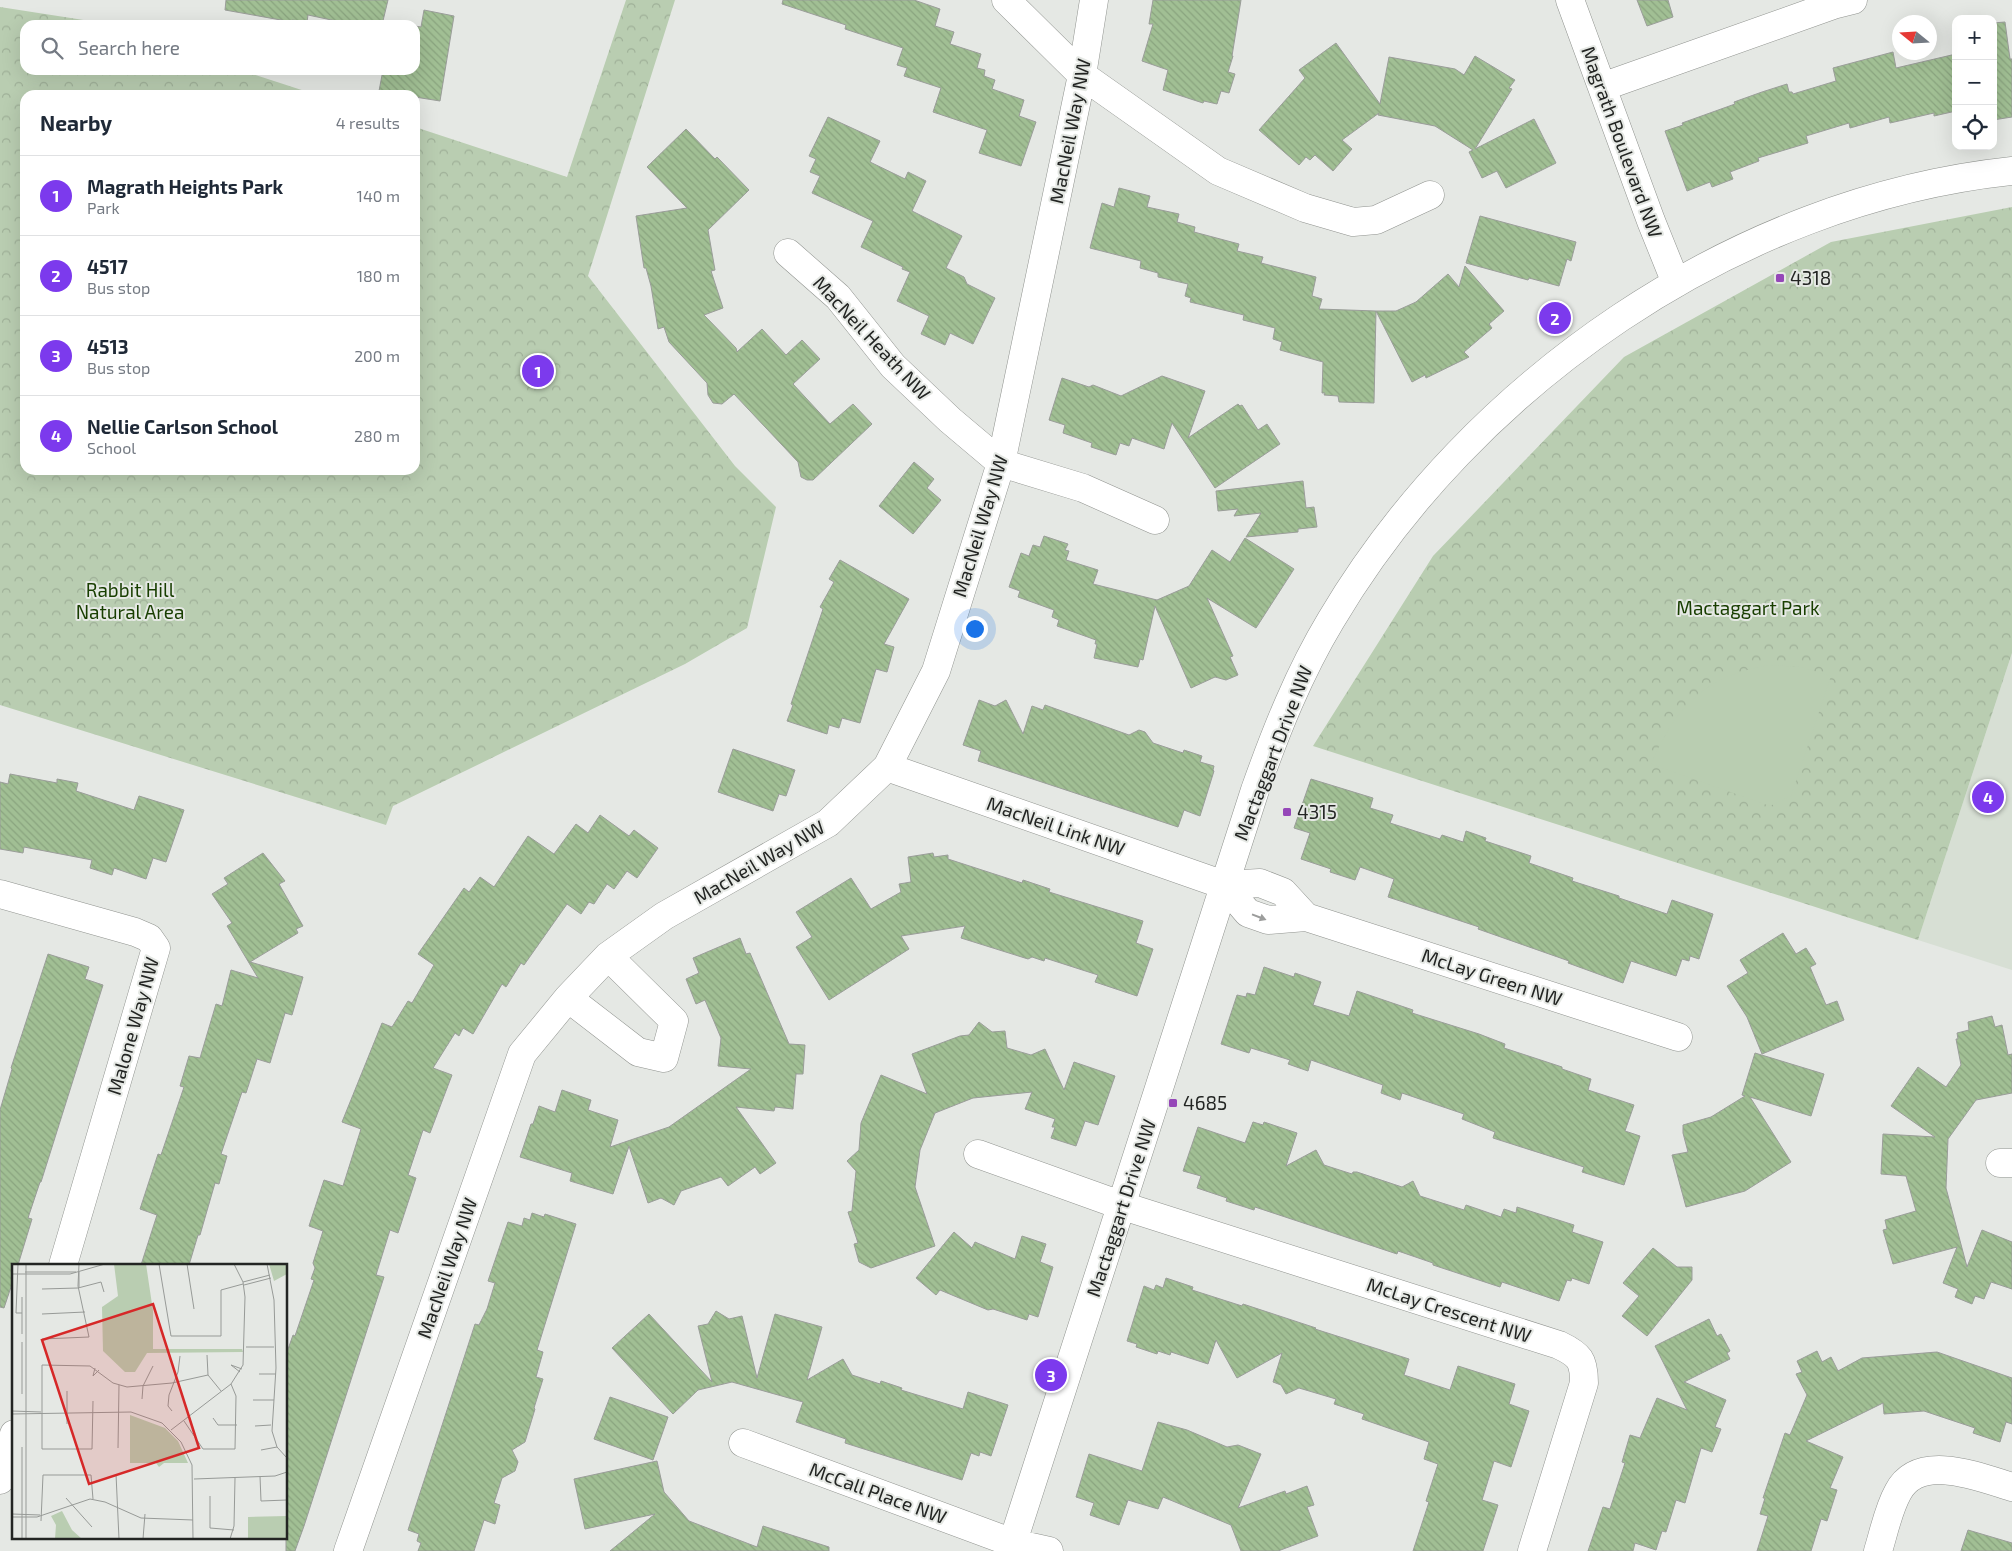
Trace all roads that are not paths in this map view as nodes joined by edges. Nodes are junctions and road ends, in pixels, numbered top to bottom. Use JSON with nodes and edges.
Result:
{"nodes":[{"id":1,"x":1006,"y":0,"type":"edge"},
{"id":2,"x":1094,"y":0,"type":"edge"},
{"id":3,"x":1570,"y":0,"type":"edge"},
{"id":4,"x":1853,"y":0,"type":"edge"},
{"id":5,"x":1082,"y":75,"type":"junction"},
{"id":6,"x":1602,"y":87,"type":"junction"},
{"id":7,"x":2012,"y":171,"type":"edge"},
{"id":8,"x":1430,"y":195,"type":"dead end"},
{"id":9,"x":788,"y":253,"type":"dead end"},
{"id":10,"x":1676,"y":283,"type":"junction"},
{"id":11,"x":1001,"y":463,"type":"junction"},
{"id":12,"x":1155,"y":520,"type":"dead end"},
{"id":13,"x":888,"y":767,"type":"junction"},
{"id":14,"x":1224,"y":885,"type":"junction"},
{"id":15,"x":0,"y":894,"type":"edge"},
{"id":16,"x":608,"y":956,"type":"junction"},
{"id":17,"x":568,"y":998,"type":"junction"},
{"id":18,"x":1678,"y":1037,"type":"dead end"},
{"id":19,"x":978,"y":1154,"type":"dead end"},
{"id":20,"x":1122,"y":1206,"type":"junction"},
{"id":21,"x":63,"y":1264,"type":"edge"},
{"id":22,"x":12,"y":1441,"type":"edge"},
{"id":23,"x":743,"y":1443,"type":"dead end"},
{"id":24,"x":0,"y":1480,"type":"edge"},
{"id":25,"x":2012,"y":1487,"type":"edge"},
{"id":26,"x":1012,"y":1547,"type":"edge"},
{"id":27,"x":348,"y":1551,"type":"edge"},
{"id":28,"x":1049,"y":1551,"type":"edge"},
{"id":29,"x":1532,"y":1551,"type":"edge"},
{"id":30,"x":1878,"y":1551,"type":"edge"}],
"edges":[{"from":1,"to":5,"type":"street"},
{"from":2,"to":5,"type":"street","name":"MacNeil Way NW"},
{"from":3,"to":6,"type":"street","name":"Magrath Boulevard NW"},
{"from":4,"to":6,"type":"street"},
{"from":5,"to":8,"type":"street"},
{"from":5,"to":11,"type":"street","name":"MacNeil Way NW"},
{"from":6,"to":10,"type":"street","name":"Magrath Boulevard NW"},
{"from":7,"to":10,"type":"street","name":"Mactaggart Drive NW"},
{"from":9,"to":11,"type":"street","name":"MacNeil Heath NW"},
{"from":10,"to":14,"type":"street","name":"Mactaggart Drive NW"},
{"from":11,"to":12,"type":"street"},
{"from":11,"to":13,"type":"street","name":"MacNeil Way NW"},
{"from":13,"to":14,"type":"street","name":"MacNeil Link NW"},
{"from":13,"to":16,"type":"street","name":"MacNeil Way NW"},
{"from":14,"to":18,"type":"street","name":"McLay Green NW"},
{"from":14,"to":20,"type":"street","name":"Mactaggart Drive NW"},
{"from":15,"to":21,"type":"street","name":"Malone Way NW"},
{"from":16,"to":17,"type":"street","name":"MacNeil Way NW"},
{"from":16,"to":17,"type":"street"},
{"from":17,"to":27,"type":"street","name":"MacNeil Way NW"},
{"from":19,"to":20,"type":"street","name":"McLay Crescent NW"},
{"from":20,"to":26,"type":"street","name":"Mactaggart Drive NW"},
{"from":20,"to":29,"type":"street","name":"McLay Crescent NW"},
{"from":22,"to":24,"type":"street"},
{"from":23,"to":26,"type":"street","name":"McCall Place NW"},
{"from":25,"to":30,"type":"street"},
{"from":26,"to":28,"type":"street","name":"McCall Place NW"}]}
